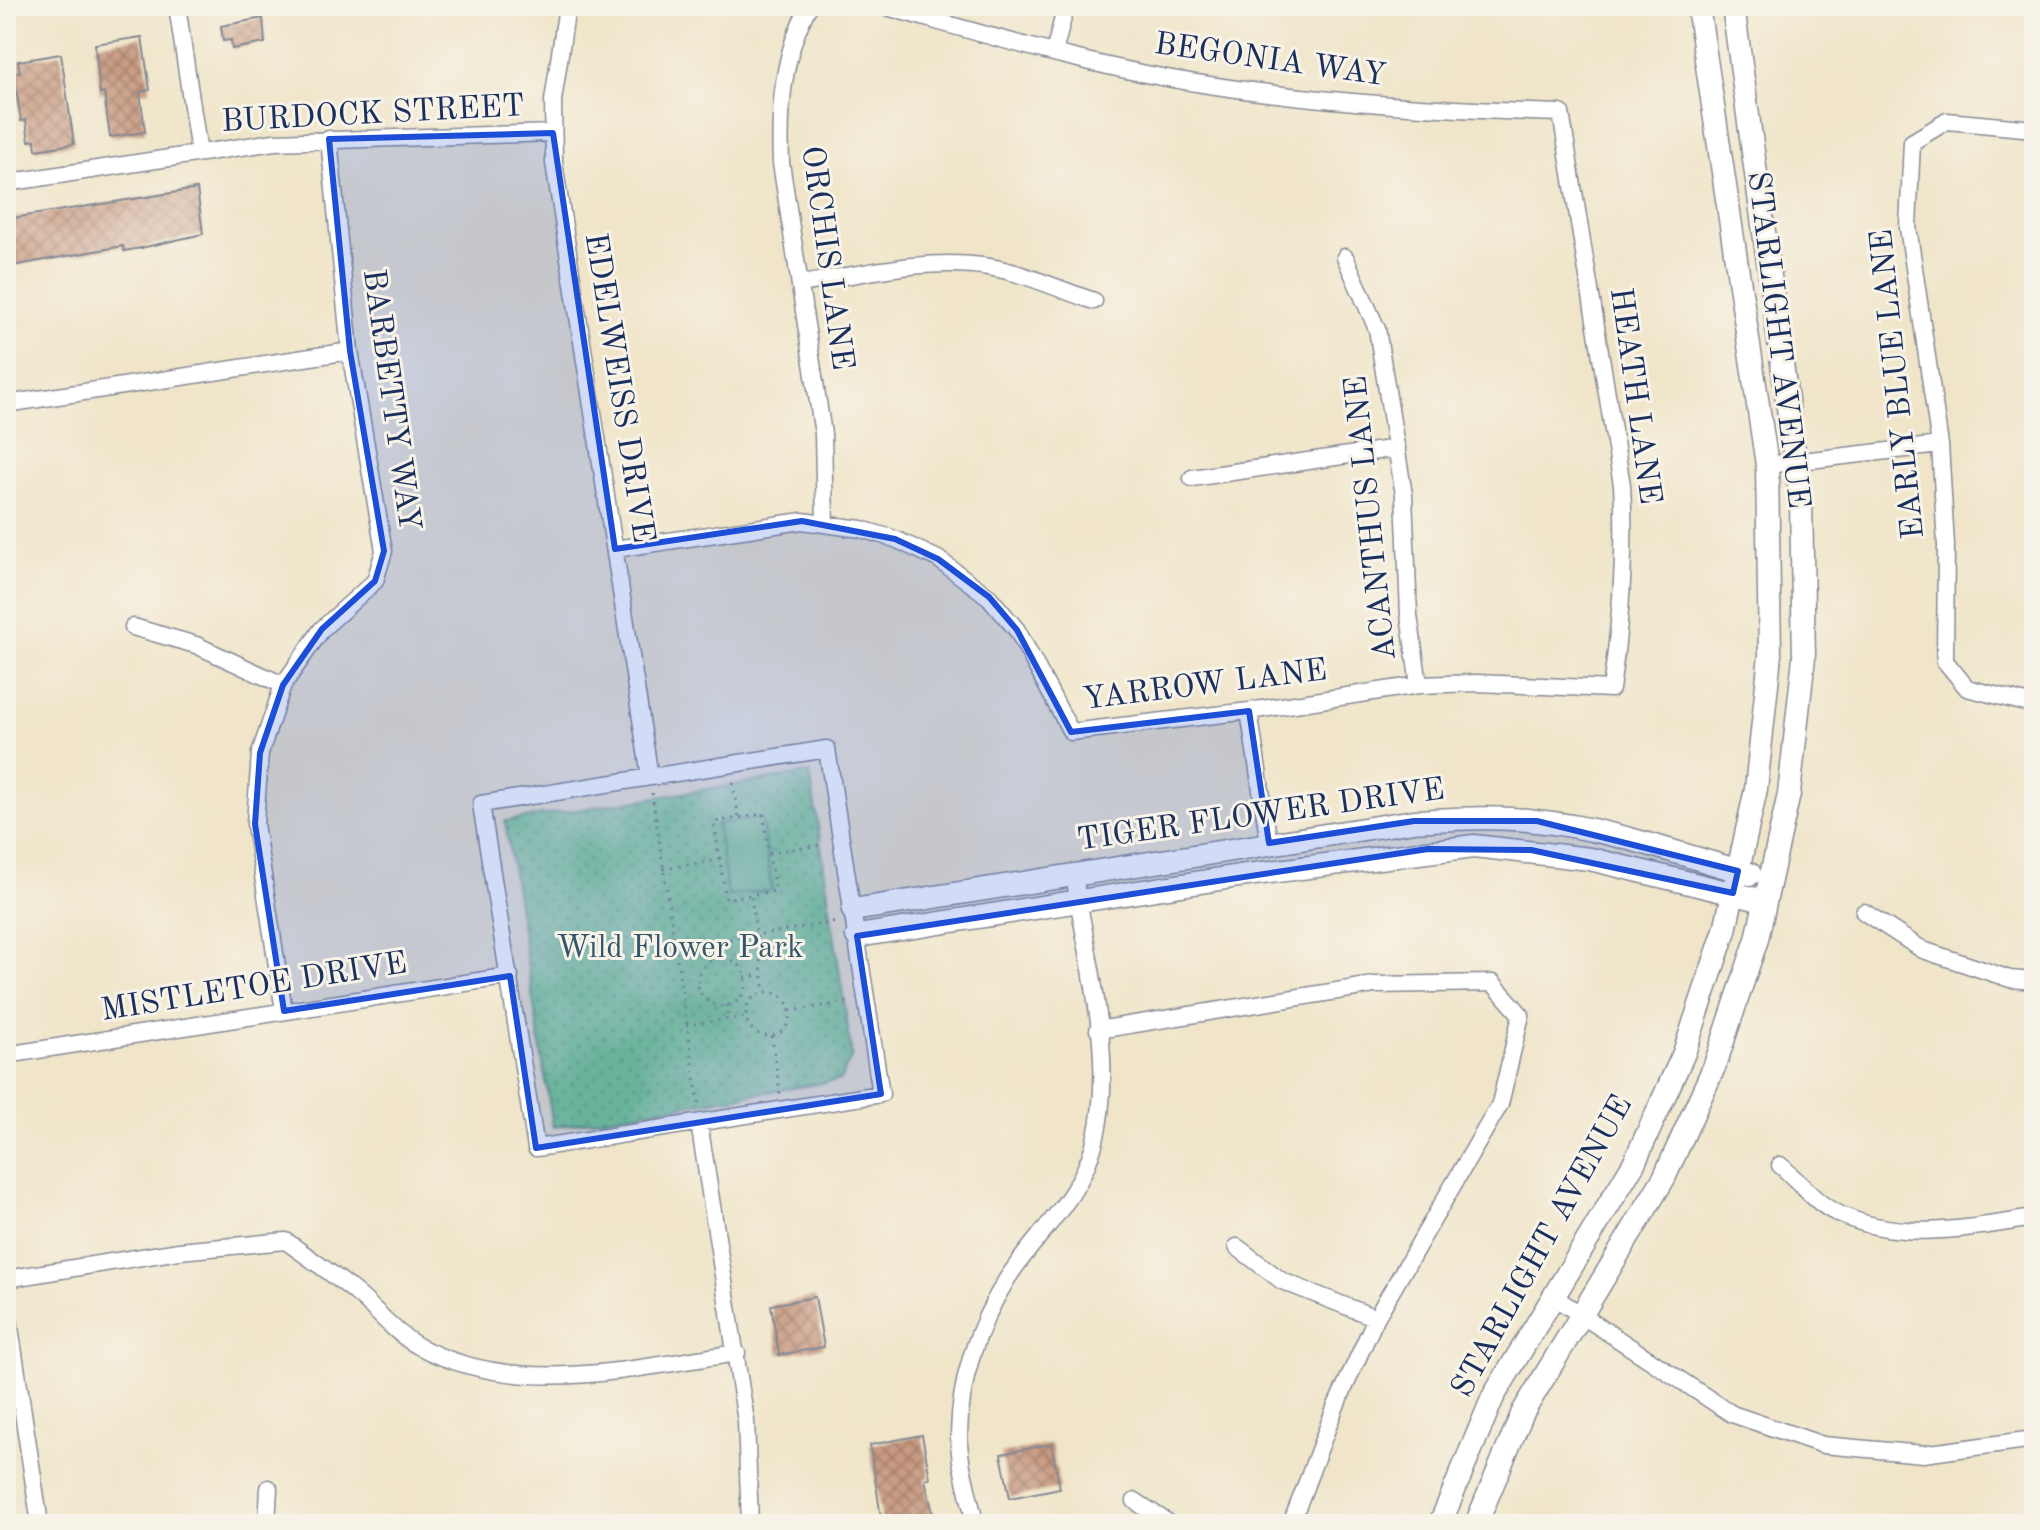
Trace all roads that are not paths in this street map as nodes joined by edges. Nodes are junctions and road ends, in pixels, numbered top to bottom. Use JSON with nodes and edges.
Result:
{"nodes":[{"id":1,"x":177,"y":6,"type":"edge"},
{"id":2,"x":567,"y":6,"type":"edge"},
{"id":3,"x":809,"y":6,"type":"edge"},
{"id":4,"x":883,"y":6,"type":"edge"},
{"id":5,"x":1066,"y":6,"type":"edge"},
{"id":6,"x":1698,"y":6,"type":"edge"},
{"id":7,"x":1733,"y":6,"type":"edge"},
{"id":8,"x":1054,"y":53,"type":"junction"},
{"id":9,"x":1561,"y":113,"type":"joint"},
{"id":10,"x":2034,"y":129,"type":"edge"},
{"id":11,"x":553,"y":133,"type":"junction"},
{"id":12,"x":329,"y":139,"type":"junction"},
{"id":13,"x":199,"y":153,"type":"junction"},
{"id":14,"x":6,"y":183,"type":"edge"},
{"id":15,"x":1345,"y":257,"type":"dead end"},
{"id":16,"x":801,"y":284,"type":"junction"},
{"id":17,"x":1094,"y":301,"type":"dead end"},
{"id":18,"x":350,"y":351,"type":"junction"},
{"id":19,"x":6,"y":404,"type":"edge"},
{"id":20,"x":1940,"y":445,"type":"junction"},
{"id":21,"x":1397,"y":448,"type":"junction"},
{"id":22,"x":1798,"y":461,"type":"junction"},
{"id":23,"x":1767,"y":465,"type":"junction"},
{"id":24,"x":1192,"y":478,"type":"dead end"},
{"id":25,"x":825,"y":524,"type":"junction"},
{"id":26,"x":615,"y":549,"type":"junction"},
{"id":27,"x":133,"y":627,"type":"dead end"},
{"id":28,"x":283,"y":685,"type":"junction"},
{"id":29,"x":1419,"y":685,"type":"junction"},
{"id":30,"x":1611,"y":689,"type":"joint"},
{"id":31,"x":2034,"y":705,"type":"edge"},
{"id":32,"x":1249,"y":711,"type":"junction"},
{"id":33,"x":650,"y":777,"type":"junction"},
{"id":34,"x":1269,"y":843,"type":"junction"},
{"id":35,"x":1074,"y":875,"type":"junction"},
{"id":36,"x":1736,"y":882,"type":"junction"},
{"id":37,"x":1766,"y":890,"type":"junction"},
{"id":38,"x":1078,"y":901,"type":"junction"},
{"id":39,"x":1864,"y":912,"type":"dead end"},
{"id":40,"x":855,"y":922,"type":"junction"},
{"id":41,"x":510,"y":976,"type":"junction"},
{"id":42,"x":2034,"y":981,"type":"edge"},
{"id":43,"x":284,"y":1011,"type":"junction"},
{"id":44,"x":1098,"y":1030,"type":"junction"},
{"id":45,"x":6,"y":1055,"type":"edge"},
{"id":46,"x":699,"y":1123,"type":"junction"},
{"id":47,"x":1780,"y":1165,"type":"dead end"},
{"id":48,"x":2034,"y":1218,"type":"edge"},
{"id":49,"x":1237,"y":1247,"type":"dead end"},
{"id":50,"x":6,"y":1279,"type":"edge"},
{"id":51,"x":1554,"y":1297,"type":"junction"},
{"id":52,"x":6,"y":1301,"type":"edge"},
{"id":53,"x":1583,"y":1316,"type":"junction"},
{"id":54,"x":1376,"y":1318,"type":"junction"},
{"id":55,"x":737,"y":1353,"type":"junction"},
{"id":56,"x":2034,"y":1439,"type":"edge"},
{"id":57,"x":269,"y":1488,"type":"dead end"},
{"id":58,"x":1135,"y":1501,"type":"dead end"},
{"id":59,"x":40,"y":1524,"type":"edge"},
{"id":60,"x":267,"y":1524,"type":"edge"},
{"id":61,"x":750,"y":1524,"type":"edge"},
{"id":62,"x":975,"y":1524,"type":"edge"},
{"id":63,"x":1170,"y":1524,"type":"edge"},
{"id":64,"x":1291,"y":1524,"type":"edge"},
{"id":65,"x":1440,"y":1524,"type":"edge"},
{"id":66,"x":1476,"y":1524,"type":"edge"}],
"edges":[{"from":1,"to":13,"type":"street"},
{"from":2,"to":11,"type":"street","name":"EDELWEISS DRIVE"},
{"from":3,"to":16,"type":"street","name":"ORCHIS LANE"},
{"from":4,"to":8,"type":"street","name":"BEGONIA WAY"},
{"from":5,"to":8,"type":"street"},
{"from":6,"to":23,"type":"street","name":"STARLIGHT AVENUE"},
{"from":7,"to":22,"type":"street","name":"STARLIGHT AVENUE"},
{"from":8,"to":9,"type":"street","name":"BEGONIA WAY"},
{"from":9,"to":30,"type":"street","name":"HEATH LANE"},
{"from":10,"to":20,"type":"street","name":"EARLY BLUE LANE"},
{"from":11,"to":12,"type":"street","name":"BURDOCK STREET"},
{"from":11,"to":26,"type":"street","name":"EDELWEISS DRIVE"},
{"from":12,"to":13,"type":"street","name":"BURDOCK STREET"},
{"from":12,"to":18,"type":"street","name":"BARBETTY WAY"},
{"from":13,"to":14,"type":"street","name":"BURDOCK STREET"},
{"from":15,"to":21,"type":"street","name":"ACANTHUS LANE"},
{"from":16,"to":17,"type":"street"},
{"from":16,"to":25,"type":"street","name":"ORCHIS LANE"},
{"from":18,"to":19,"type":"street"},
{"from":18,"to":28,"type":"street","name":"BARBETTY WAY"},
{"from":20,"to":22,"type":"street"},
{"from":20,"to":31,"type":"street","name":"EARLY BLUE LANE"},
{"from":21,"to":24,"type":"street"},
{"from":21,"to":29,"type":"street","name":"ACANTHUS LANE"},
{"from":22,"to":23,"type":"street"},
{"from":22,"to":37,"type":"street","name":"STARLIGHT AVENUE"},
{"from":23,"to":36,"type":"street","name":"STARLIGHT AVENUE"},
{"from":25,"to":26,"type":"street","name":"YARROW LANE"},
{"from":25,"to":32,"type":"street","name":"YARROW LANE"},
{"from":26,"to":33,"type":"street","name":"EDELWEISS DRIVE"},
{"from":27,"to":28,"type":"street"},
{"from":28,"to":43,"type":"street","name":"BARBETTY WAY"},
{"from":29,"to":30,"type":"street","name":"YARROW LANE"},
{"from":29,"to":32,"type":"street","name":"YARROW LANE"},
{"from":32,"to":34,"type":"street"},
{"from":33,"to":40,"type":"street"},
{"from":33,"to":41,"type":"street"},
{"from":34,"to":35,"type":"street","name":"TIGER FLOWER DRIVE"},
{"from":34,"to":36,"type":"street","name":"TIGER FLOWER DRIVE"},
{"from":35,"to":38,"type":"street"},
{"from":35,"to":40,"type":"street","name":"TIGER FLOWER DRIVE"},
{"from":36,"to":37,"type":"street","name":"TIGER FLOWER DRIVE"},
{"from":36,"to":38,"type":"street","name":"TIGER FLOWER DRIVE"},
{"from":36,"to":51,"type":"street","name":"STARLIGHT AVENUE"},
{"from":37,"to":53,"type":"street","name":"STARLIGHT AVENUE"},
{"from":38,"to":40,"type":"street","name":"TIGER FLOWER DRIVE"},
{"from":38,"to":44,"type":"street"},
{"from":39,"to":42,"type":"street"},
{"from":40,"to":46,"type":"street"},
{"from":41,"to":43,"type":"street","name":"MISTLETOE DRIVE"},
{"from":41,"to":46,"type":"street"},
{"from":43,"to":45,"type":"street","name":"MISTLETOE DRIVE"},
{"from":44,"to":54,"type":"street"},
{"from":44,"to":62,"type":"street"},
{"from":46,"to":55,"type":"street"},
{"from":47,"to":48,"type":"street"},
{"from":49,"to":54,"type":"street"},
{"from":50,"to":55,"type":"street"},
{"from":51,"to":53,"type":"street"},
{"from":51,"to":65,"type":"street","name":"STARLIGHT AVENUE"},
{"from":52,"to":59,"type":"street"},
{"from":53,"to":56,"type":"street"},
{"from":53,"to":66,"type":"street","name":"STARLIGHT AVENUE"},
{"from":54,"to":64,"type":"street"},
{"from":55,"to":61,"type":"street"},
{"from":57,"to":60,"type":"street"},
{"from":58,"to":63,"type":"street"}]}
